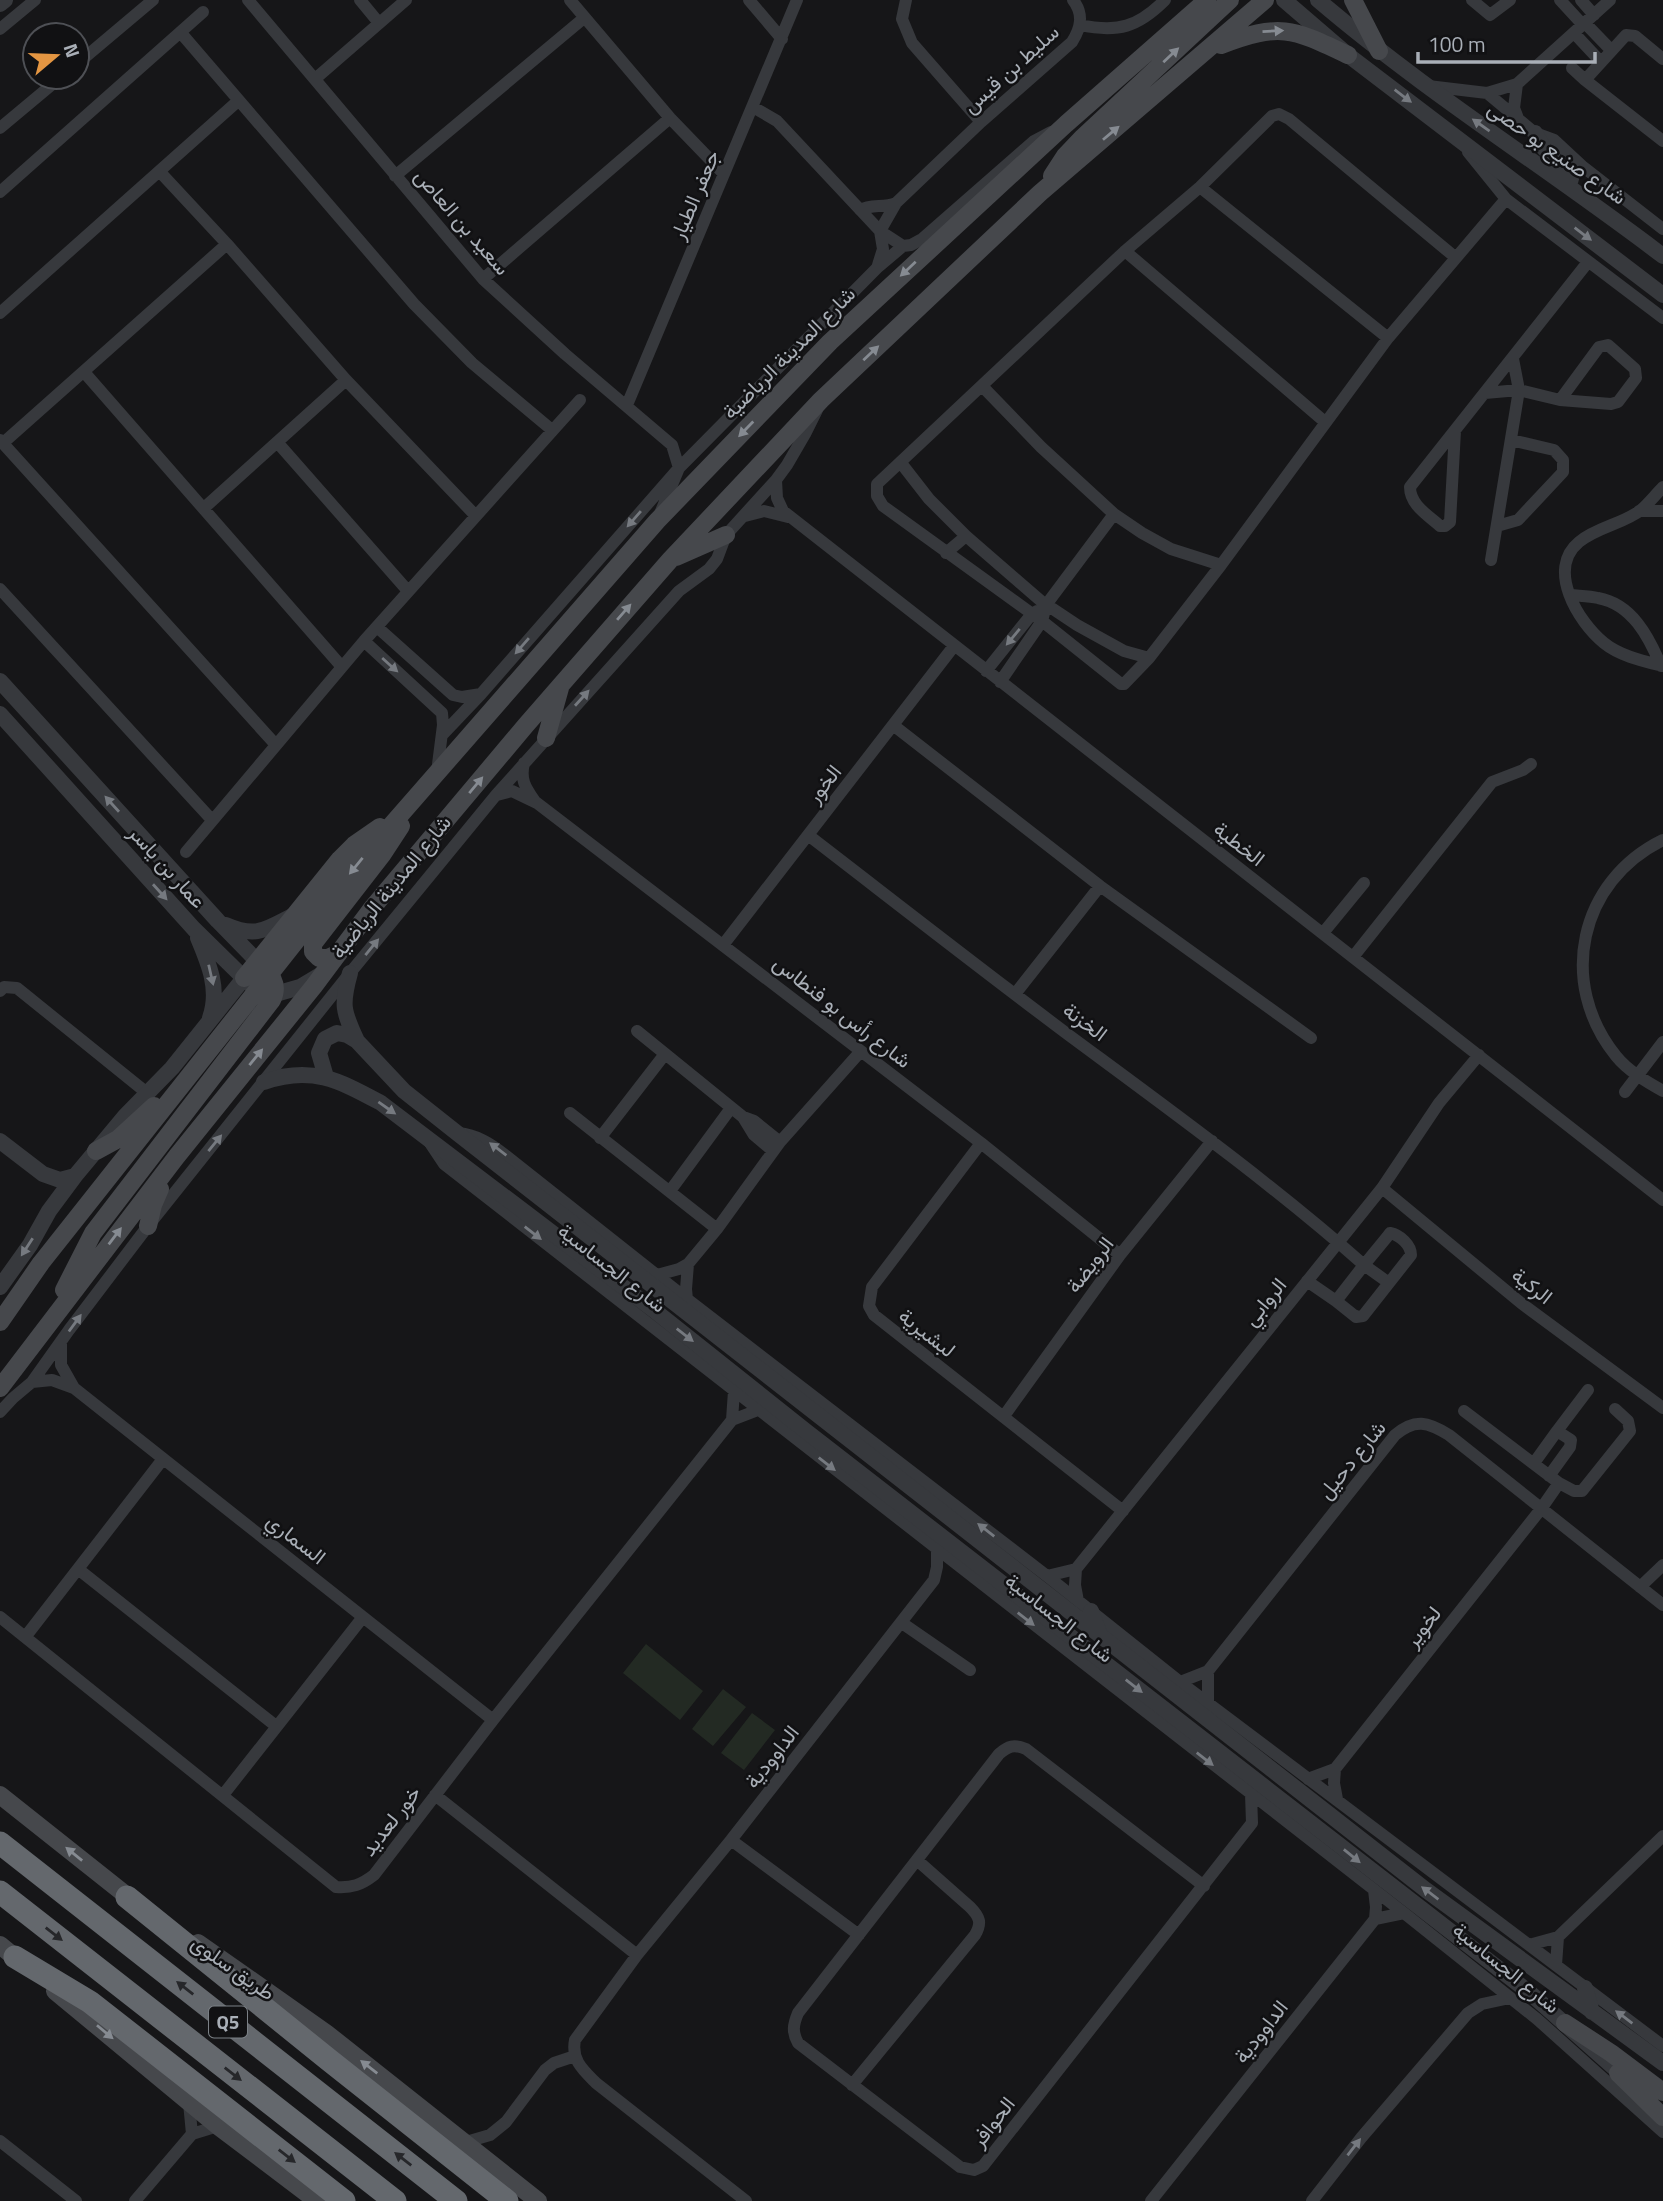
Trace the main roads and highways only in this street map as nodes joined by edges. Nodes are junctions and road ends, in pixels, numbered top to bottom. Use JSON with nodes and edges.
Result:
{"nodes":[{"id":1,"x":1198,"y":0,"type":"edge"},
{"id":2,"x":1207,"y":0,"type":"edge"},
{"id":3,"x":1230,"y":0,"type":"edge"},
{"id":4,"x":1265,"y":0,"type":"edge"},
{"id":5,"x":1353,"y":0,"type":"edge"},
{"id":6,"x":1186,"y":18,"type":"junction"},
{"id":7,"x":1208,"y":51,"type":"junction"},
{"id":8,"x":1379,"y":51,"type":"road end"},
{"id":9,"x":1348,"y":55,"type":"road end"},
{"id":10,"x":1040,"y":193,"type":"junction"},
{"id":11,"x":726,"y":535,"type":"road end"},
{"id":12,"x":670,"y":560,"type":"junction"},
{"id":13,"x":562,"y":684,"type":"junction"},
{"id":14,"x":546,"y":738,"type":"road end"},
{"id":15,"x":419,"y":793,"type":"junction"},
{"id":16,"x":401,"y":814,"type":"junction"},
{"id":17,"x":340,"y":953,"type":"junction"},
{"id":18,"x":264,"y":968,"type":"junction"},
{"id":19,"x":259,"y":987,"type":"junction"},
{"id":20,"x":190,"y":1073,"type":"junction"},
{"id":21,"x":96,"y":1150,"type":"road end"},
{"id":22,"x":177,"y":1156,"type":"junction"},
{"id":23,"x":148,"y":1226,"type":"road end"},
{"id":24,"x":0,"y":1322,"type":"edge"},
{"id":25,"x":44,"y":1330,"type":"junction"},
{"id":26,"x":0,"y":1388,"type":"edge"},
{"id":27,"x":0,"y":1795,"type":"edge"},
{"id":28,"x":0,"y":1843,"type":"edge"},
{"id":29,"x":0,"y":1892,"type":"edge"},
{"id":30,"x":127,"y":1897,"type":"junction"},
{"id":31,"x":8,"y":1951,"type":"edge"},
{"id":32,"x":1561,"y":2020,"type":"road end"},
{"id":33,"x":1618,"y":2073,"type":"road end"},
{"id":34,"x":1663,"y":2092,"type":"edge"},
{"id":35,"x":1663,"y":2117,"type":"edge"},
{"id":36,"x":317,"y":2201,"type":"edge"},
{"id":37,"x":344,"y":2201,"type":"edge"},
{"id":38,"x":395,"y":2201,"type":"edge"},
{"id":39,"x":456,"y":2201,"type":"edge"},
{"id":40,"x":507,"y":2201,"type":"edge"},
{"id":41,"x":538,"y":2201,"type":"edge"}],
"edges":[{"from":1,"to":6,"type":"main road"},
{"from":2,"to":6,"type":"main road","name":"شارع المدينة الرياضية"},
{"from":10,"to":3,"type":"main road","one_way":true},
{"from":4,"to":7,"type":"main road","name":"شارع المدينة الرياضية"},
{"from":5,"to":8,"type":"main road"},
{"from":6,"to":15,"type":"main road","name":"شارع المدينة الرياضية","one_way":true},
{"from":7,"to":9,"type":"main road","one_way":true},
{"from":10,"to":7,"type":"main road","name":"شارع المدينة الرياضية","one_way":true},
{"from":12,"to":10,"type":"main road","name":"شارع المدينة الرياضية","one_way":true},
{"from":11,"to":12,"type":"main road"},
{"from":13,"to":12,"type":"main road","name":"شارع المدينة الرياضية","one_way":true},
{"from":13,"to":14,"type":"main road"},
{"from":17,"to":13,"type":"main road","name":"شارع المدينة الرياضية","one_way":true},
{"from":15,"to":16,"type":"main road","name":"شارع المدينة الرياضية"},
{"from":15,"to":17,"type":"main road"},
{"from":16,"to":18,"type":"main road","name":"شارع المدينة الرياضية","one_way":true},
{"from":16,"to":18,"type":"main road"},
{"from":22,"to":17,"type":"main road","name":"شارع المدينة الرياضية","one_way":true},
{"from":18,"to":19,"type":"main road"},
{"from":18,"to":19,"type":"main road"},
{"from":19,"to":20,"type":"main road"},
{"from":19,"to":25,"type":"main road"},
{"from":20,"to":21,"type":"main road"},
{"from":20,"to":24,"type":"main road"},
{"from":22,"to":23,"type":"main road"},
{"from":25,"to":22,"type":"main road","name":"شارع المدينة الرياضية","one_way":true},
{"from":25,"to":26,"type":"main road","name":"شارع المدينة الرياضية"},
{"from":30,"to":27,"type":"main road","name":"طريق سلوى","one_way":true},
{"from":39,"to":28,"type":"highway","name":"طريق سلوى","number":"Q5","one_way":true},
{"from":29,"to":38,"type":"highway","number":"Q5","one_way":true},
{"from":30,"to":40,"type":"highway"},
{"from":41,"to":30,"type":"main road","name":"طريق سلوى","one_way":true},
{"from":31,"to":36,"type":"main road","one_way":true},
{"from":31,"to":37,"type":"highway","one_way":true},
{"from":32,"to":34,"type":"main road"},
{"from":33,"to":35,"type":"main road"}]}
